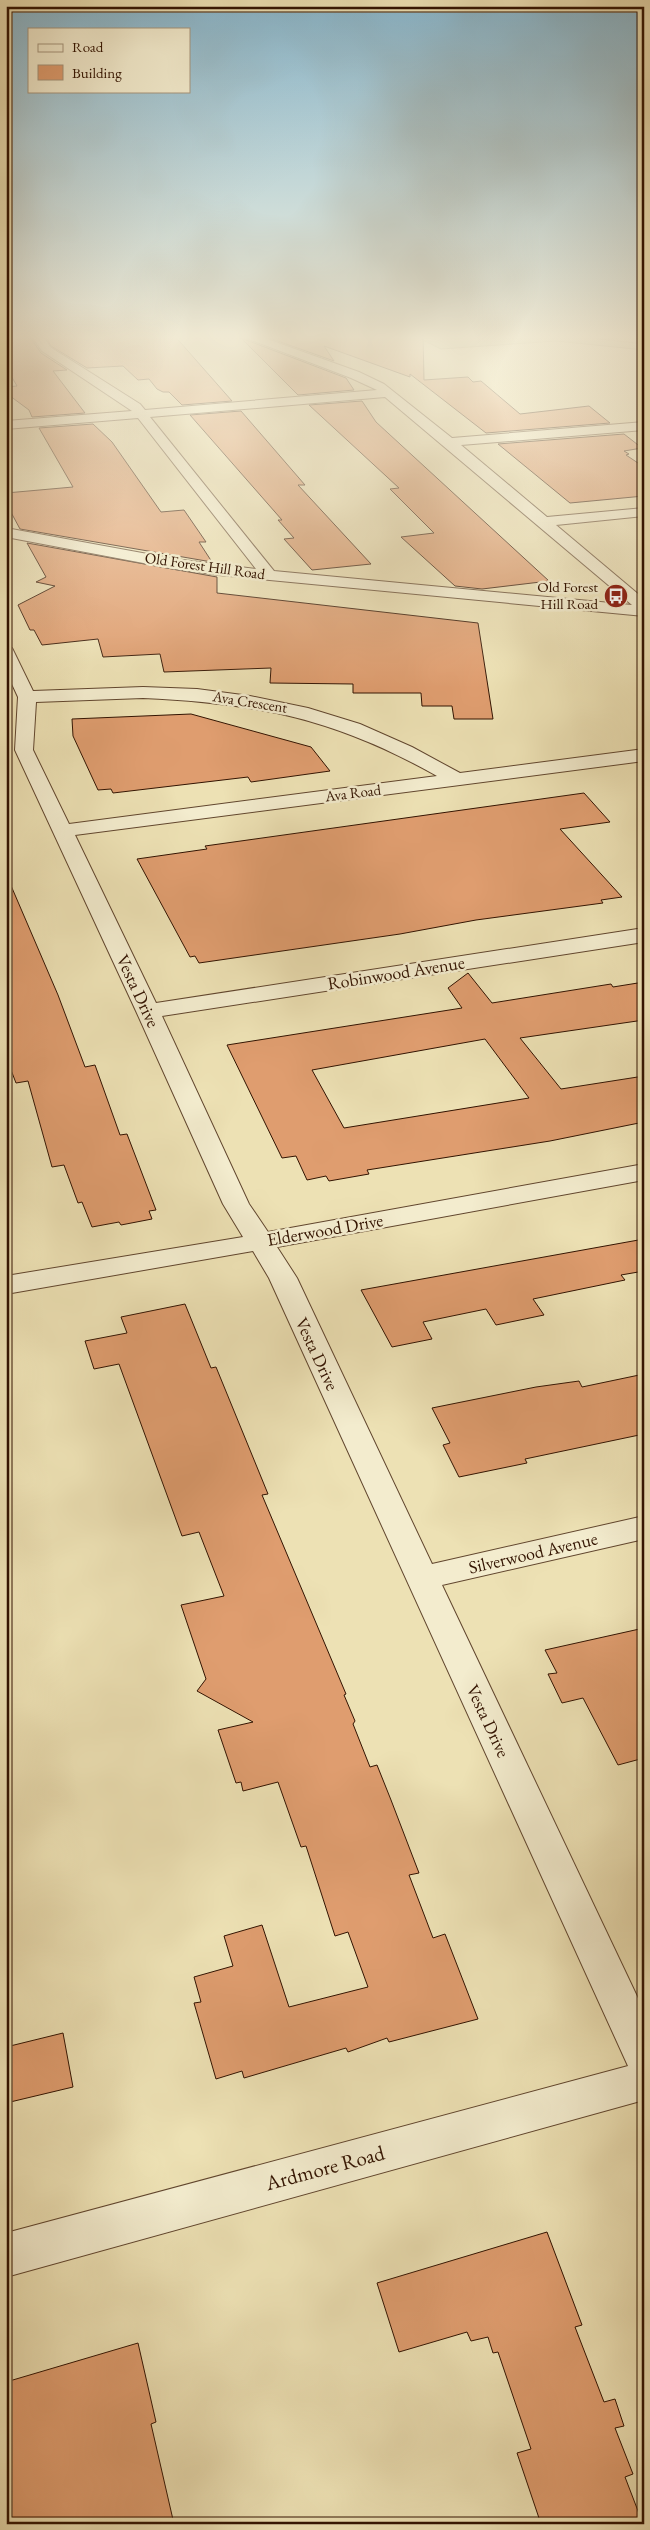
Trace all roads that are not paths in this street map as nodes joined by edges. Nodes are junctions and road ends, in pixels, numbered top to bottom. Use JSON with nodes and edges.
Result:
{"nodes":[{"id":1,"x":171,"y":452,"type":"edge"},
{"id":2,"x":461,"y":452,"type":"edge"},
{"id":3,"x":644,"y":512,"type":"edge"},
{"id":4,"x":542,"y":522,"type":"junction"},
{"id":5,"x":6,"y":532,"type":"edge"},
{"id":6,"x":269,"y":575,"type":"junction"},
{"id":7,"x":644,"y":609,"type":"edge"},
{"id":8,"x":6,"y":652,"type":"edge"},
{"id":9,"x":27,"y":697,"type":"junction"},
{"id":10,"x":15,"y":751,"type":"edge"},
{"id":11,"x":644,"y":755,"type":"edge"},
{"id":12,"x":458,"y":780,"type":"junction"},
{"id":13,"x":63,"y":831,"type":"junction"},
{"id":14,"x":644,"y":935,"type":"edge"},
{"id":15,"x":148,"y":1011,"type":"junction"},
{"id":16,"x":644,"y":1172,"type":"edge"},
{"id":17,"x":260,"y":1242,"type":"junction"},
{"id":18,"x":6,"y":1285,"type":"edge"},
{"id":19,"x":644,"y":1527,"type":"edge"},
{"id":20,"x":422,"y":1578,"type":"junction"},
{"id":21,"x":644,"y":2056,"type":"edge"},
{"id":22,"x":644,"y":2081,"type":"edge"},
{"id":23,"x":6,"y":2254,"type":"edge"}],
"edges":[{"from":1,"to":6,"type":"street"},
{"from":2,"to":4,"type":"street"},
{"from":3,"to":4,"type":"street"},
{"from":4,"to":7,"type":"street"},
{"from":5,"to":6,"type":"street","name":"Old Forest Hill Road"},
{"from":6,"to":7,"type":"street","name":"Old Forest Hill Road"},
{"from":8,"to":9,"type":"street","name":"Vesta Drive"},
{"from":9,"to":10,"type":"street","name":"Vesta Drive"},
{"from":9,"to":12,"type":"street","name":"Ava Crescent"},
{"from":10,"to":13,"type":"street","name":"Vesta Drive"},
{"from":11,"to":12,"type":"street","name":"Ava Road"},
{"from":12,"to":13,"type":"street","name":"Ava Road"},
{"from":13,"to":15,"type":"street","name":"Vesta Drive"},
{"from":14,"to":15,"type":"street","name":"Robinwood Avenue"},
{"from":15,"to":17,"type":"street","name":"Vesta Drive"},
{"from":16,"to":17,"type":"street","name":"Elderwood Drive"},
{"from":17,"to":18,"type":"street","name":"Elderwood Drive"},
{"from":17,"to":20,"type":"street","name":"Vesta Drive"},
{"from":19,"to":20,"type":"street","name":"Silverwood Avenue"},
{"from":20,"to":21,"type":"street","name":"Vesta Drive"},
{"from":22,"to":23,"type":"street","name":"Ardmore Road"}]}
